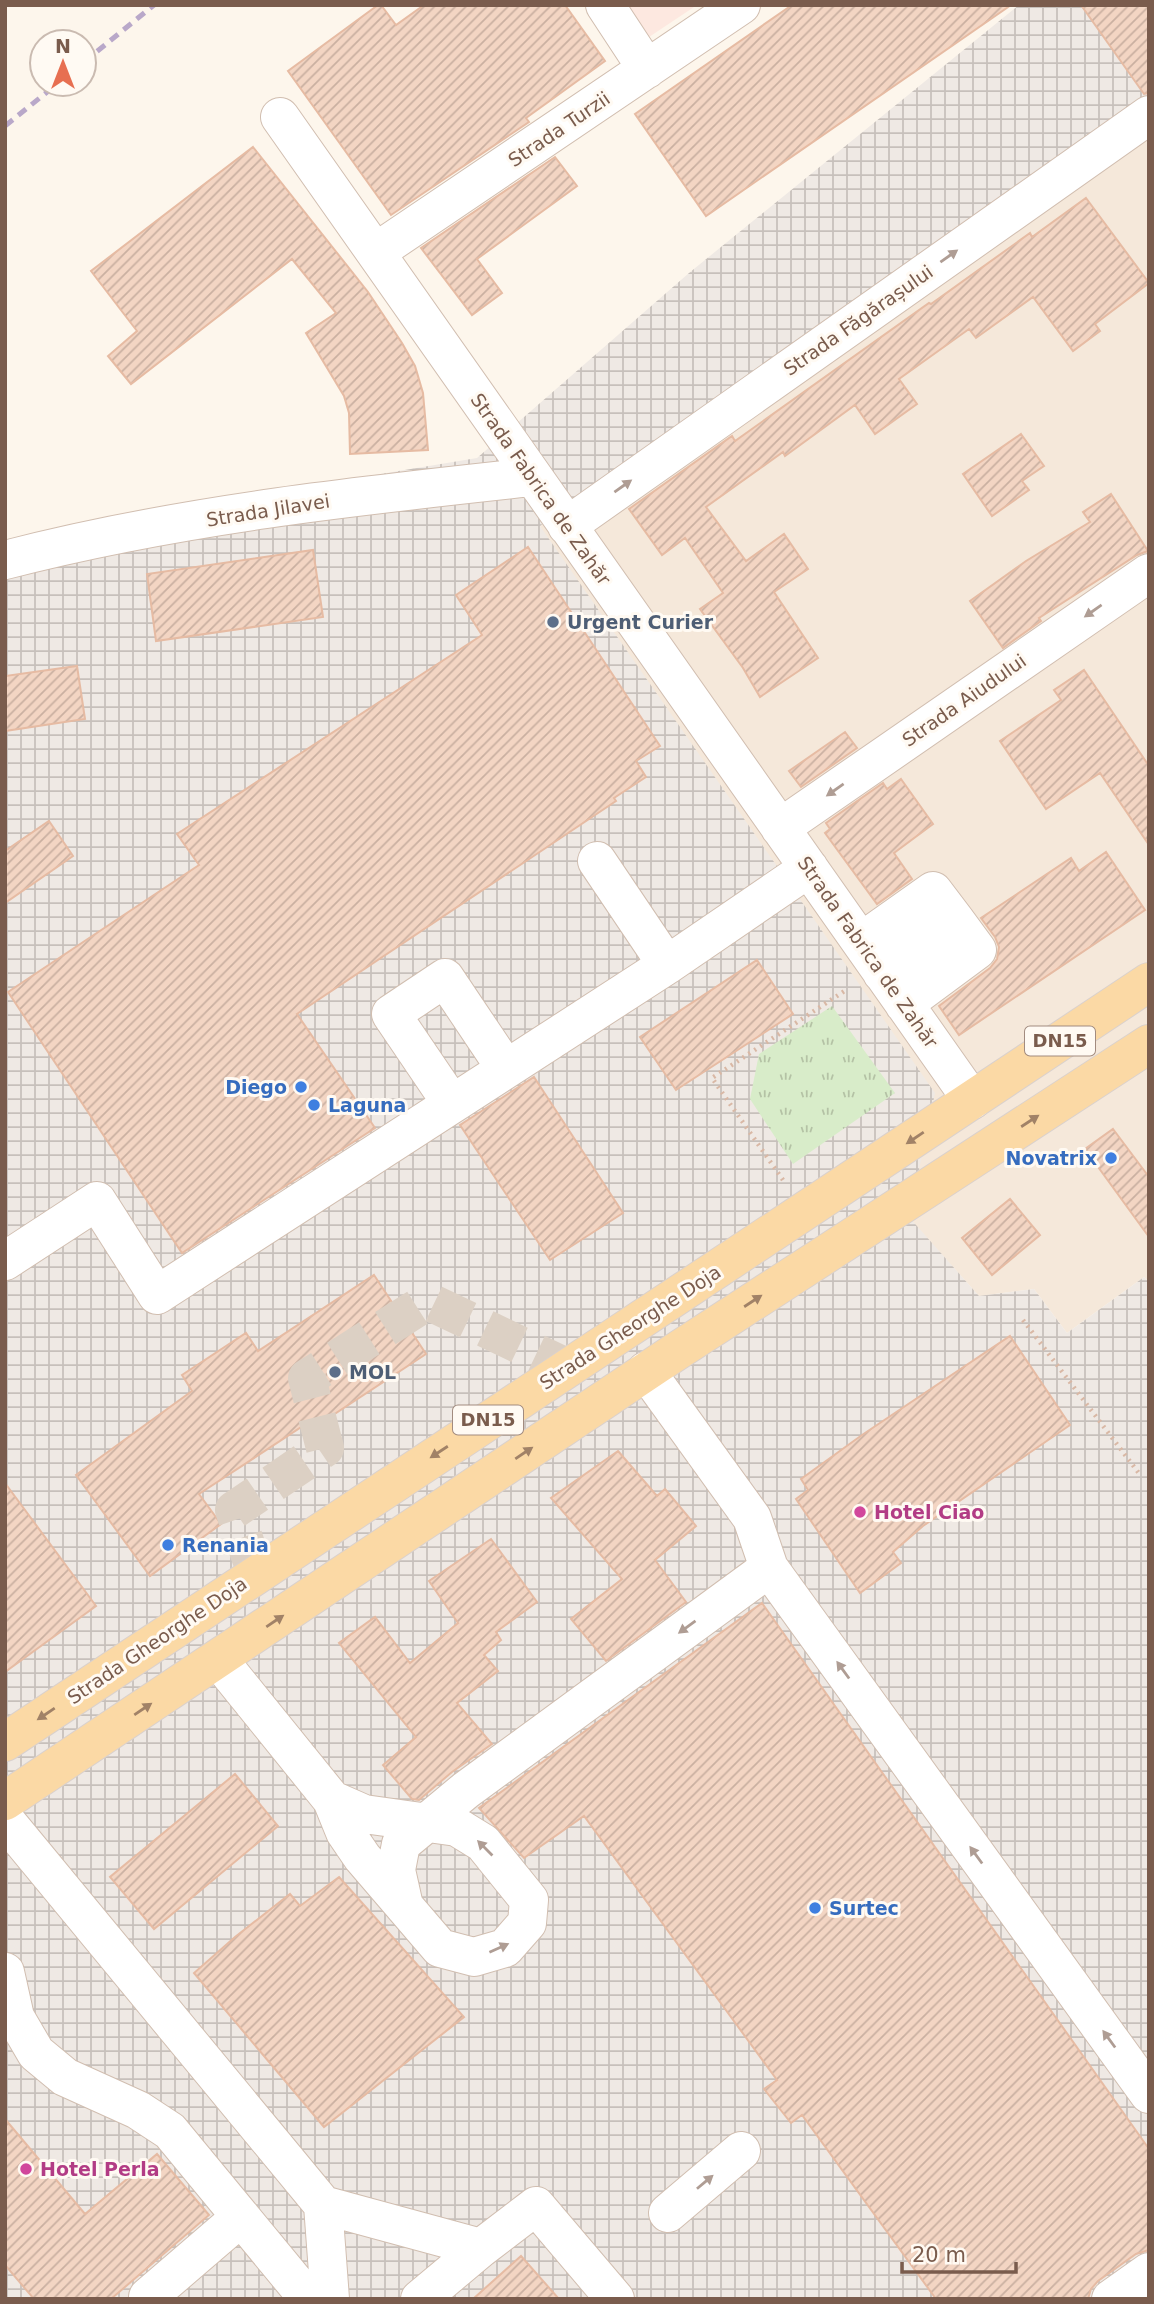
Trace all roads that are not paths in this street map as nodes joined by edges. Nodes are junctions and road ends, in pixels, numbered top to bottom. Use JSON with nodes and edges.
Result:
{"nodes":[{"id":1,"x":605,"y":5,"type":"edge"},
{"id":2,"x":741,"y":5,"type":"edge"},
{"id":3,"x":647,"y":69,"type":"junction"},
{"id":4,"x":1149,"y":115,"type":"edge"},
{"id":5,"x":280,"y":117,"type":"dead end"},
{"id":6,"x":376,"y":252,"type":"junction"},
{"id":7,"x":533,"y":477,"type":"junction"},
{"id":8,"x":567,"y":526,"type":"junction"},
{"id":9,"x":5,"y":560,"type":"edge"},
{"id":10,"x":1149,"y":573,"type":"edge"},
{"id":11,"x":780,"y":828,"type":"junction"},
{"id":12,"x":597,"y":860,"type":"dead end"},
{"id":13,"x":809,"y":868,"type":"junction"},
{"id":14,"x":861,"y":942,"type":"junction"},
{"id":15,"x":667,"y":965,"type":"junction"},
{"id":16,"x":1149,"y":982,"type":"edge"},
{"id":17,"x":893,"y":988,"type":"junction"},
{"id":18,"x":1149,"y":1044,"type":"edge"},
{"id":19,"x":506,"y":1069,"type":"junction"},
{"id":20,"x":972,"y":1100,"type":"junction"},
{"id":21,"x":452,"y":1104,"type":"junction"},
{"id":22,"x":5,"y":1261,"type":"edge"},
{"id":23,"x":646,"y":1371,"type":"junction"},
{"id":24,"x":769,"y":1568,"type":"junction"},
{"id":25,"x":218,"y":1659,"type":"junction"},
{"id":26,"x":5,"y":1742,"type":"edge"},
{"id":27,"x":332,"y":1800,"type":"junction"},
{"id":28,"x":5,"y":1801,"type":"edge"},
{"id":29,"x":5,"y":1820,"type":"edge"},
{"id":30,"x":424,"y":1823,"type":"junction"},
{"id":31,"x":404,"y":1906,"type":"junction"},
{"id":32,"x":5,"y":1972,"type":"edge"},
{"id":33,"x":1149,"y":2094,"type":"edge"},
{"id":34,"x":741,"y":2151,"type":"dead end"},
{"id":35,"x":323,"y":2205,"type":"junction"},
{"id":36,"x":668,"y":2213,"type":"dead end"},
{"id":37,"x":241,"y":2217,"type":"junction"},
{"id":38,"x":481,"y":2248,"type":"junction"},
{"id":39,"x":1149,"y":2272,"type":"edge"},
{"id":40,"x":316,"y":2295,"type":"edge"},
{"id":41,"x":148,"y":2297,"type":"dead end"},
{"id":42,"x":420,"y":2299,"type":"edge"},
{"id":43,"x":615,"y":2299,"type":"edge"},
{"id":44,"x":1111,"y":2299,"type":"edge"}],
"edges":[{"from":1,"to":3,"type":"street"},
{"from":2,"to":3,"type":"street","name":"Strada Turzii"},
{"from":3,"to":6,"type":"street","name":"Strada Turzii"},
{"from":8,"to":4,"type":"street","name":"Strada Făgărașului","one_way":true},
{"from":5,"to":6,"type":"street","name":"Strada Fabrica de Zahăr"},
{"from":6,"to":7,"type":"street","name":"Strada Fabrica de Zahăr"},
{"from":7,"to":8,"type":"street","name":"Strada Fabrica de Zahăr"},
{"from":7,"to":9,"type":"street","name":"Strada Jilavei"},
{"from":8,"to":11,"type":"street","name":"Strada Fabrica de Zahăr"},
{"from":10,"to":11,"type":"street","name":"Strada Aiudului","one_way":true},
{"from":11,"to":13,"type":"street","name":"Strada Fabrica de Zahăr"},
{"from":12,"to":15,"type":"street"},
{"from":13,"to":14,"type":"street","name":"Strada Fabrica de Zahăr"},
{"from":13,"to":15,"type":"street"},
{"from":14,"to":17,"type":"street","name":"Strada Fabrica de Zahăr"},
{"from":14,"to":17,"type":"street"},
{"from":15,"to":19,"type":"street"},
{"from":16,"to":20,"type":"main road","name":"Strada Gheorghe Doja","number":"DN15"},
{"from":17,"to":20,"type":"street","name":"Strada Fabrica de Zahăr"},
{"from":23,"to":18,"type":"main road","number":"DN15","one_way":true},
{"from":19,"to":21,"type":"street"},
{"from":19,"to":21,"type":"street"},
{"from":20,"to":26,"type":"main road","name":"Strada Gheorghe Doja","number":"DN15","one_way":true},
{"from":21,"to":22,"type":"street"},
{"from":23,"to":24,"type":"street"},
{"from":25,"to":23,"type":"main road","number":"DN15","one_way":true},
{"from":24,"to":30,"type":"street","one_way":true},
{"from":33,"to":24,"type":"street","one_way":true},
{"from":25,"to":27,"type":"street"},
{"from":28,"to":25,"type":"main road","number":"DN15","one_way":true},
{"from":27,"to":30,"type":"street"},
{"from":27,"to":31,"type":"street"},
{"from":29,"to":35,"type":"street"},
{"from":30,"to":31,"type":"street"},
{"from":31,"to":30,"type":"street","one_way":true},
{"from":32,"to":37,"type":"street"},
{"from":36,"to":34,"type":"street","one_way":true},
{"from":35,"to":38,"type":"street"},
{"from":35,"to":40,"type":"street"},
{"from":37,"to":40,"type":"street"},
{"from":37,"to":41,"type":"street"},
{"from":38,"to":42,"type":"street"},
{"from":38,"to":43,"type":"street"},
{"from":39,"to":44,"type":"street"}]}
